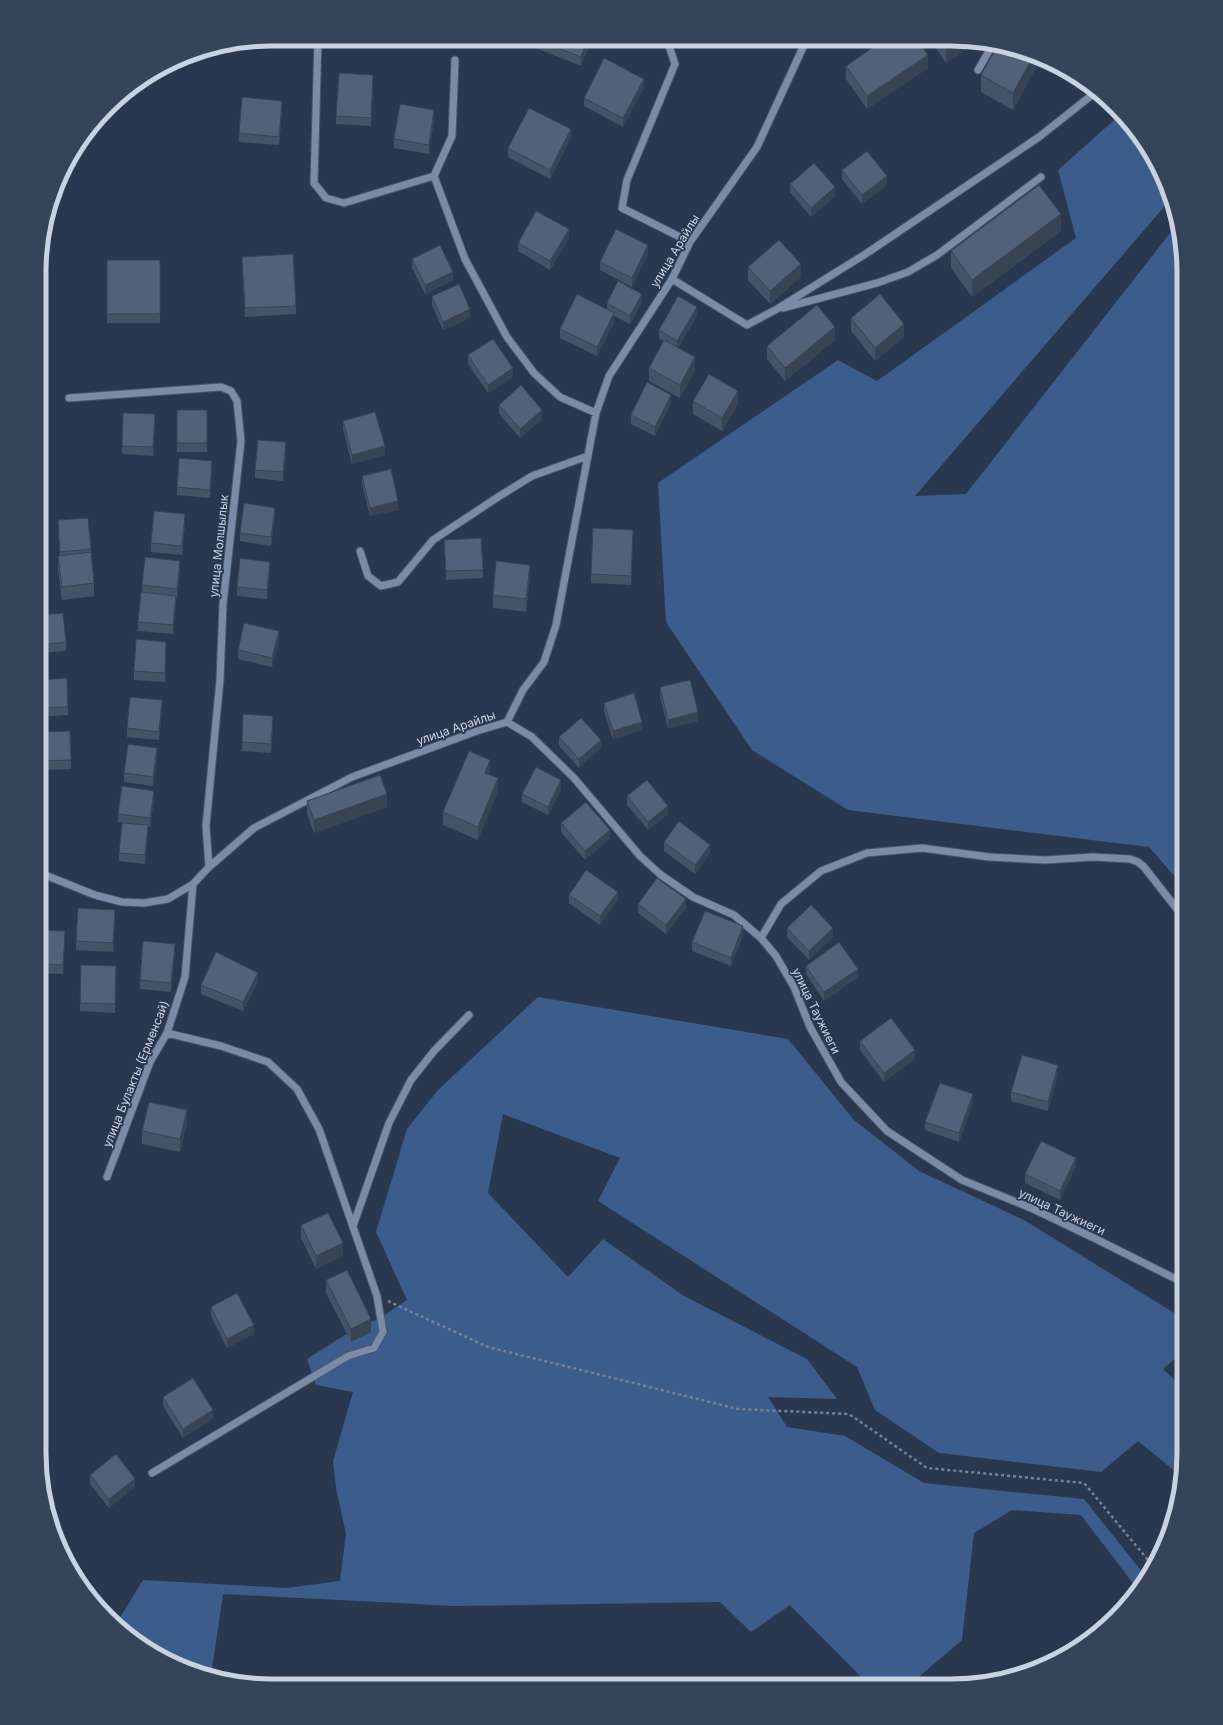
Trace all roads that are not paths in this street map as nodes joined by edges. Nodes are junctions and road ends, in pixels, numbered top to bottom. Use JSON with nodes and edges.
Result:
{"nodes":[{"id":1,"x":318,"y":46,"type":"edge"},
{"id":2,"x":669,"y":46,"type":"edge"},
{"id":3,"x":803,"y":46,"type":"edge"},
{"id":4,"x":990,"y":49,"type":"edge"},
{"id":5,"x":455,"y":60,"type":"dead end"},
{"id":6,"x":978,"y":70,"type":"dead end"},
{"id":7,"x":1092,"y":95,"type":"edge"},
{"id":8,"x":434,"y":176,"type":"junction"},
{"id":9,"x":1041,"y":177,"type":"dead end"},
{"id":10,"x":690,"y":242,"type":"junction"},
{"id":11,"x":672,"y":279,"type":"junction"},
{"id":12,"x":777,"y":309,"type":"junction"},
{"id":13,"x":69,"y":398,"type":"dead end"},
{"id":14,"x":596,"y":413,"type":"junction"},
{"id":15,"x":588,"y":456,"type":"junction"},
{"id":16,"x":360,"y":552,"type":"dead end"},
{"id":17,"x":508,"y":722,"type":"junction"},
{"id":18,"x":209,"y":867,"type":"junction"},
{"id":19,"x":46,"y":875,"type":"edge"},
{"id":20,"x":193,"y":884,"type":"junction"},
{"id":21,"x":1177,"y":909,"type":"edge"},
{"id":22,"x":761,"y":938,"type":"junction"},
{"id":23,"x":470,"y":1015,"type":"dead end"},
{"id":24,"x":167,"y":1033,"type":"junction"},
{"id":25,"x":107,"y":1177,"type":"dead end"},
{"id":26,"x":354,"y":1226,"type":"junction"},
{"id":27,"x":1177,"y":1280,"type":"edge"},
{"id":28,"x":152,"y":1473,"type":"dead end"}],
"edges":[{"from":1,"to":8,"type":"street"},
{"from":2,"to":10,"type":"street"},
{"from":3,"to":10,"type":"street","name":"улица Арайлы"},
{"from":4,"to":6,"type":"street"},
{"from":5,"to":8,"type":"street"},
{"from":7,"to":12,"type":"street"},
{"from":8,"to":14,"type":"street"},
{"from":9,"to":12,"type":"street"},
{"from":10,"to":11,"type":"street","name":"улица Арайлы"},
{"from":11,"to":12,"type":"street"},
{"from":11,"to":14,"type":"street","name":"улица Арайлы"},
{"from":13,"to":18,"type":"street","name":"улица Молшылык"},
{"from":14,"to":15,"type":"street","name":"улица Арайлы"},
{"from":15,"to":16,"type":"street"},
{"from":15,"to":17,"type":"street","name":"улица Арайлы"},
{"from":17,"to":18,"type":"street","name":"улица Арайлы"},
{"from":17,"to":22,"type":"street","name":"улица Таужиеги"},
{"from":18,"to":20,"type":"street","name":"улица Арайлы"},
{"from":19,"to":20,"type":"street","name":"улица Арайлы"},
{"from":20,"to":24,"type":"street","name":"улица Булакты (Ерменсай)"},
{"from":21,"to":22,"type":"street"},
{"from":22,"to":27,"type":"street","name":"улица Таужиеги"},
{"from":23,"to":26,"type":"street"},
{"from":24,"to":25,"type":"street","name":"улица Булакты (Ерменсай)"},
{"from":24,"to":26,"type":"street"},
{"from":26,"to":28,"type":"street"}]}
